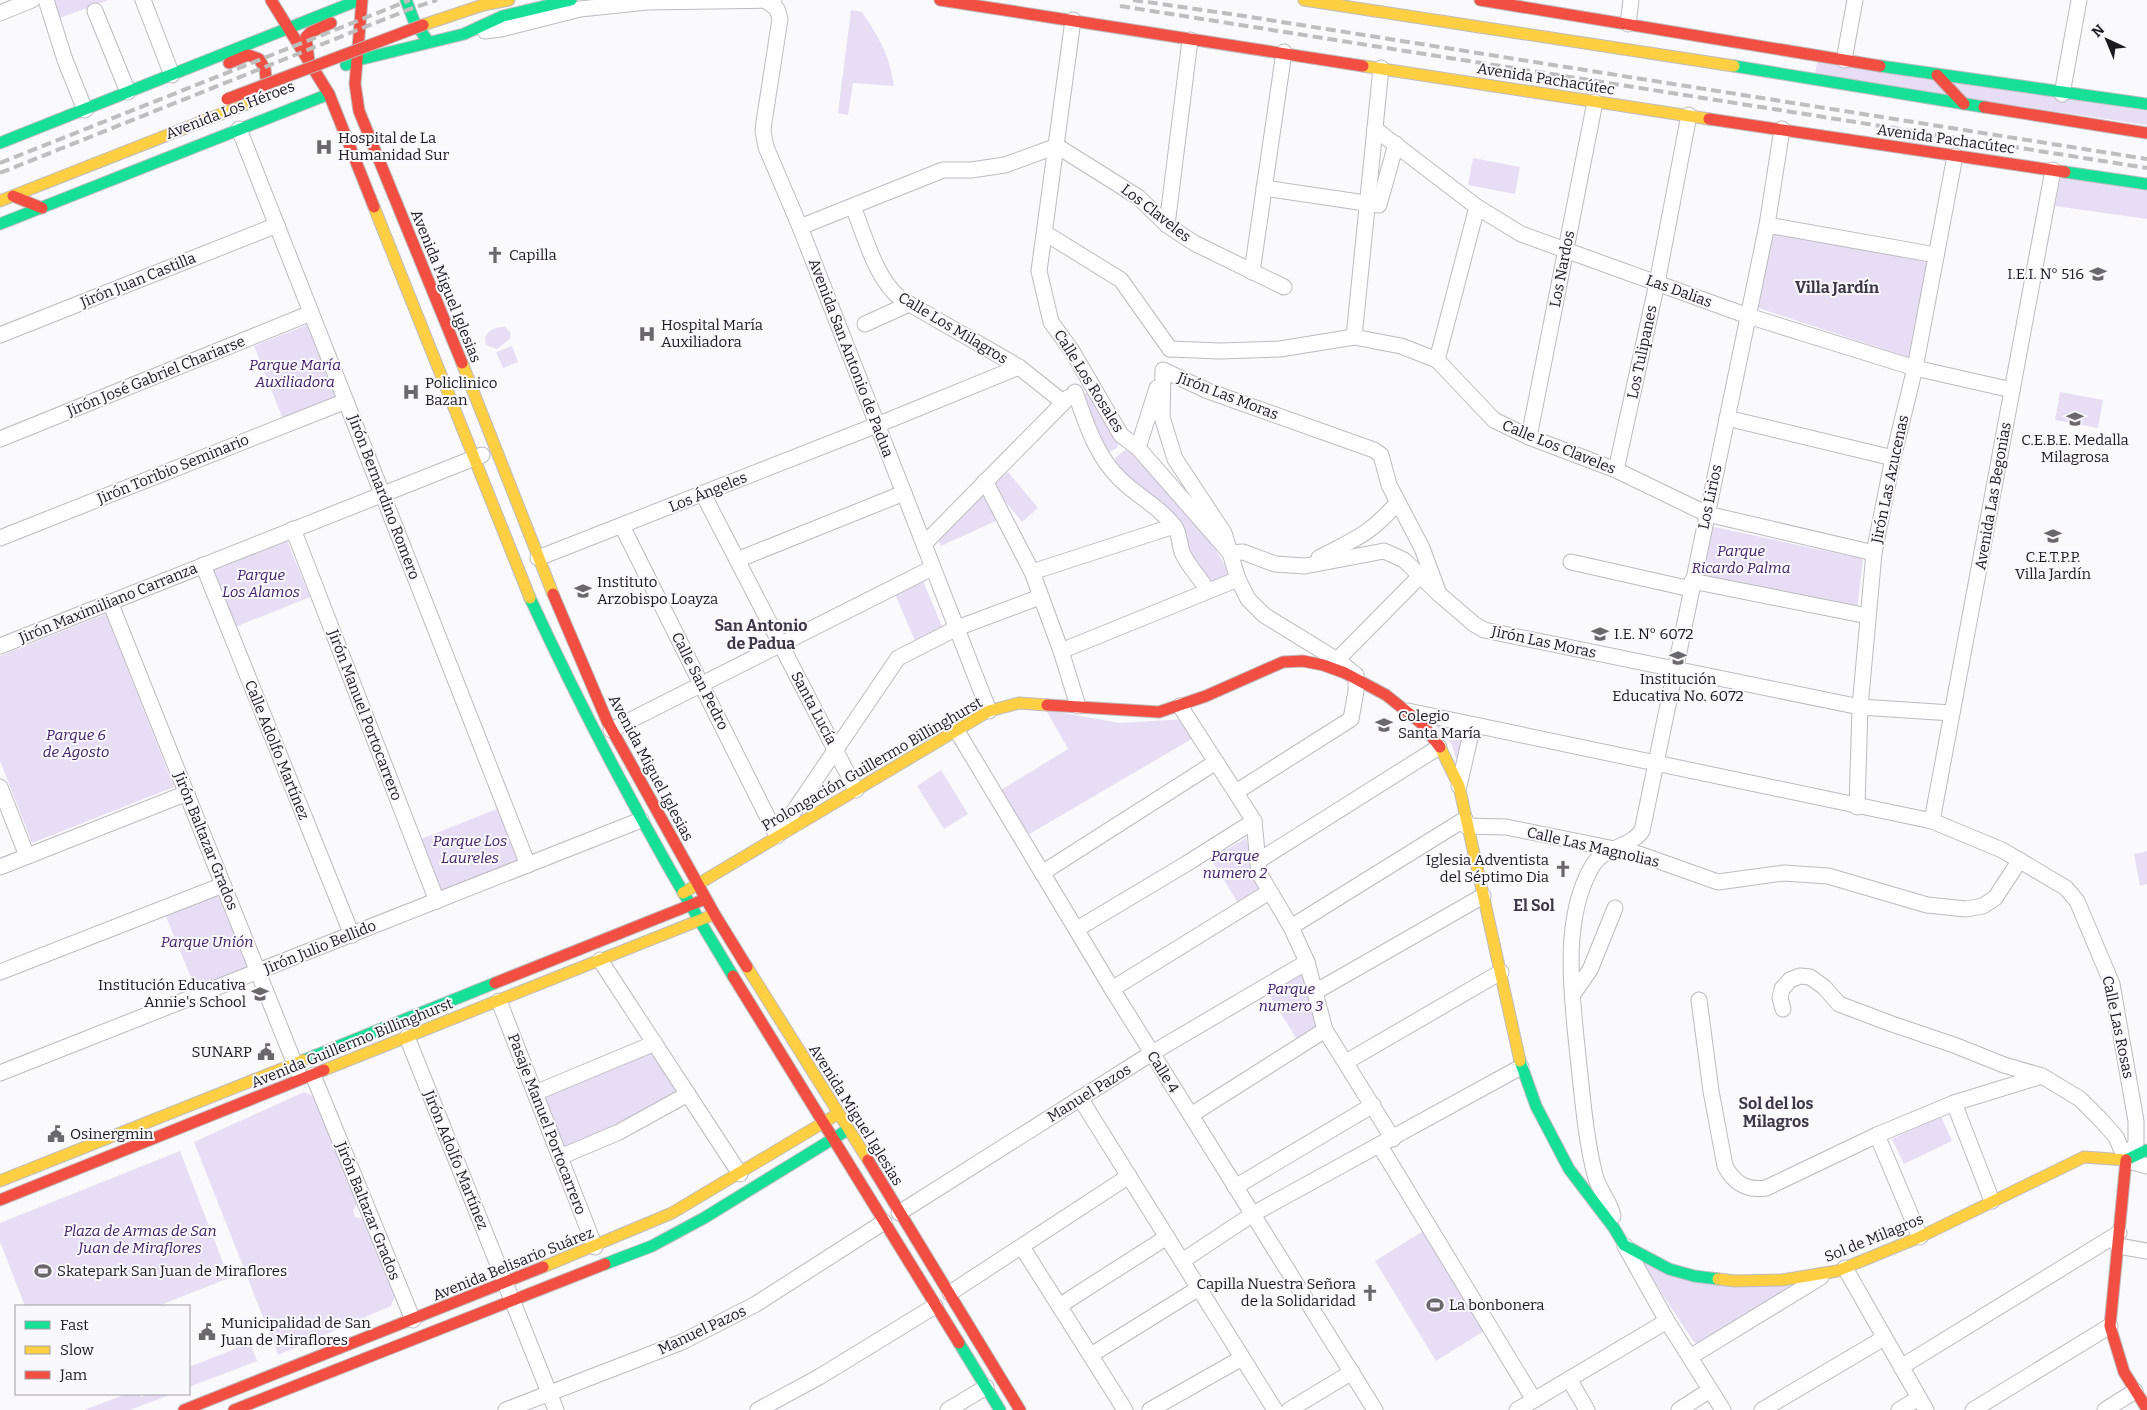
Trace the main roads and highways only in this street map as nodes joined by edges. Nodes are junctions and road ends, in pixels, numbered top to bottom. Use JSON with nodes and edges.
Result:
{"nodes":[{"id":1,"x":271,"y":0,"type":"edge"},
{"id":2,"x":406,"y":0,"type":"edge"},
{"id":3,"x":509,"y":0,"type":"edge"},
{"id":4,"x":571,"y":0,"type":"edge"},
{"id":5,"x":940,"y":0,"type":"edge"},
{"id":6,"x":1304,"y":0,"type":"edge"},
{"id":7,"x":1480,"y":0,"type":"edge"},
{"id":8,"x":358,"y":1,"type":"edge"},
{"id":9,"x":287,"y":29,"type":"junction"},
{"id":10,"x":430,"y":43,"type":"junction"},
{"id":11,"x":358,"y":60,"type":"junction"},
{"id":12,"x":309,"y":62,"type":"junction"},
{"id":13,"x":1937,"y":74,"type":"junction"},
{"id":14,"x":172,"y":75,"type":"junction"},
{"id":15,"x":318,"y":76,"type":"junction"},
{"id":16,"x":329,"y":94,"type":"junction"},
{"id":17,"x":268,"y":95,"type":"junction"},
{"id":18,"x":1964,"y":104,"type":"junction"},
{"id":19,"x":2147,"y":104,"type":"edge"},
{"id":20,"x":2147,"y":133,"type":"edge"},
{"id":21,"x":0,"y":143,"type":"edge"},
{"id":22,"x":384,"y":175,"type":"junction"},
{"id":23,"x":365,"y":184,"type":"junction"},
{"id":24,"x":2147,"y":184,"type":"edge"},
{"id":25,"x":0,"y":189,"type":"edge"},
{"id":26,"x":12,"y":196,"type":"junction"},
{"id":27,"x":0,"y":201,"type":"edge"},
{"id":28,"x":42,"y":208,"type":"junction"},
{"id":29,"x":0,"y":224,"type":"edge"},
{"id":30,"x":453,"y":341,"type":"junction"},
{"id":31,"x":432,"y":350,"type":"junction"},
{"id":32,"x":697,"y":885,"type":"junction"},
{"id":33,"x":683,"y":893,"type":"junction"},
{"id":34,"x":706,"y":899,"type":"junction"},
{"id":35,"x":690,"y":905,"type":"junction"},
{"id":36,"x":715,"y":915,"type":"junction"},
{"id":37,"x":699,"y":921,"type":"junction"},
{"id":38,"x":838,"y":1114,"type":"junction"},
{"id":39,"x":824,"y":1123,"type":"junction"},
{"id":40,"x":847,"y":1130,"type":"junction"},
{"id":41,"x":833,"y":1139,"type":"junction"},
{"id":42,"x":2147,"y":1150,"type":"edge"},
{"id":43,"x":2126,"y":1160,"type":"junction"},
{"id":44,"x":0,"y":1180,"type":"edge"},
{"id":45,"x":0,"y":1200,"type":"edge"},
{"id":46,"x":1624,"y":1245,"type":"joint"},
{"id":47,"x":2147,"y":1408,"type":"edge"},
{"id":48,"x":184,"y":1410,"type":"edge"},
{"id":49,"x":234,"y":1410,"type":"edge"},
{"id":50,"x":1000,"y":1410,"type":"edge"},
{"id":51,"x":1020,"y":1410,"type":"edge"}],
"edges":[{"from":1,"to":9,"type":"main road","name":"Avenida Miguel Iglesias"},
{"from":2,"to":10,"type":"main road"},
{"from":3,"to":25,"type":"main road","bridge":true},
{"from":4,"to":10,"type":"main road","name":"Avenida Los Héroes"},
{"from":5,"to":24,"type":"main road","name":"Avenida Pachacútec"},
{"from":6,"to":18,"type":"main road"},
{"from":7,"to":13,"type":"main road"},
{"from":8,"to":9,"type":"main road"},
{"from":8,"to":11,"type":"main road","name":"Avenida Miguel Iglesias"},
{"from":8,"to":12,"type":"main road"},
{"from":9,"to":12,"type":"main road","name":"Avenida Miguel Iglesias"},
{"from":9,"to":14,"type":"main road"},
{"from":10,"to":11,"type":"main road","name":"Avenida Los Héroes"},
{"from":11,"to":15,"type":"main road","name":"Avenida Los Héroes"},
{"from":11,"to":22,"type":"main road","name":"Avenida Miguel Iglesias"},
{"from":12,"to":15,"type":"main road","name":"Avenida Miguel Iglesias"},
{"from":13,"to":18,"type":"main road"},
{"from":13,"to":19,"type":"main road"},
{"from":14,"to":17,"type":"main road"},
{"from":14,"to":21,"type":"main road"},
{"from":15,"to":16,"type":"main road","name":"Avenida Miguel Iglesias"},
{"from":15,"to":17,"type":"main road","name":"Avenida Los Héroes"},
{"from":16,"to":23,"type":"main road","name":"Avenida Miguel Iglesias"},
{"from":16,"to":28,"type":"main road","name":"Avenida Los Héroes"},
{"from":17,"to":26,"type":"main road","name":"Avenida Los Héroes"},
{"from":18,"to":20,"type":"main road"},
{"from":22,"to":23,"type":"main road"},
{"from":22,"to":30,"type":"main road","name":"Avenida Miguel Iglesias"},
{"from":23,"to":31,"type":"main road","name":"Avenida Miguel Iglesias"},
{"from":26,"to":27,"type":"main road","name":"Avenida Los Héroes"},
{"from":26,"to":28,"type":"main road"},
{"from":28,"to":29,"type":"main road","name":"Avenida Los Héroes"},
{"from":30,"to":31,"type":"main road"},
{"from":30,"to":32,"type":"main road","name":"Avenida Miguel Iglesias"},
{"from":31,"to":33,"type":"main road","name":"Avenida Miguel Iglesias"},
{"from":32,"to":33,"type":"main road","name":"Prolongación Guillermo Billinghurst"},
{"from":32,"to":34,"type":"main road","name":"Avenida Miguel Iglesias"},
{"from":32,"to":46,"type":"main road","name":"Prolongación Guillermo Billinghurst"},
{"from":33,"to":35,"type":"main road","name":"Avenida Miguel Iglesias"},
{"from":34,"to":35,"type":"main road","name":"Avenida Guillermo Billinghurst"},
{"from":34,"to":36,"type":"main road","name":"Avenida Miguel Iglesias"},
{"from":35,"to":37,"type":"main road","name":"Avenida Miguel Iglesias"},
{"from":35,"to":44,"type":"main road","name":"Avenida Guillermo Billinghurst"},
{"from":36,"to":37,"type":"main road","name":"Avenida Guillermo Billinghurst"},
{"from":36,"to":38,"type":"main road","name":"Avenida Miguel Iglesias"},
{"from":37,"to":39,"type":"main road","name":"Avenida Miguel Iglesias"},
{"from":37,"to":45,"type":"main road","name":"Avenida Guillermo Billinghurst"},
{"from":38,"to":39,"type":"main road","name":"Avenida Belisario Suárez"},
{"from":38,"to":40,"type":"main road","name":"Avenida Miguel Iglesias"},
{"from":39,"to":41,"type":"main road","name":"Avenida Miguel Iglesias"},
{"from":39,"to":48,"type":"main road","name":"Avenida Belisario Suárez"},
{"from":40,"to":41,"type":"main road"},
{"from":40,"to":51,"type":"main road","name":"Avenida Miguel Iglesias"},
{"from":41,"to":49,"type":"main road"},
{"from":41,"to":50,"type":"main road","name":"Avenida Miguel Iglesias"},
{"from":42,"to":43,"type":"main road"},
{"from":43,"to":46,"type":"main road","name":"Sol de Milagros"},
{"from":43,"to":47,"type":"main road"}]}
